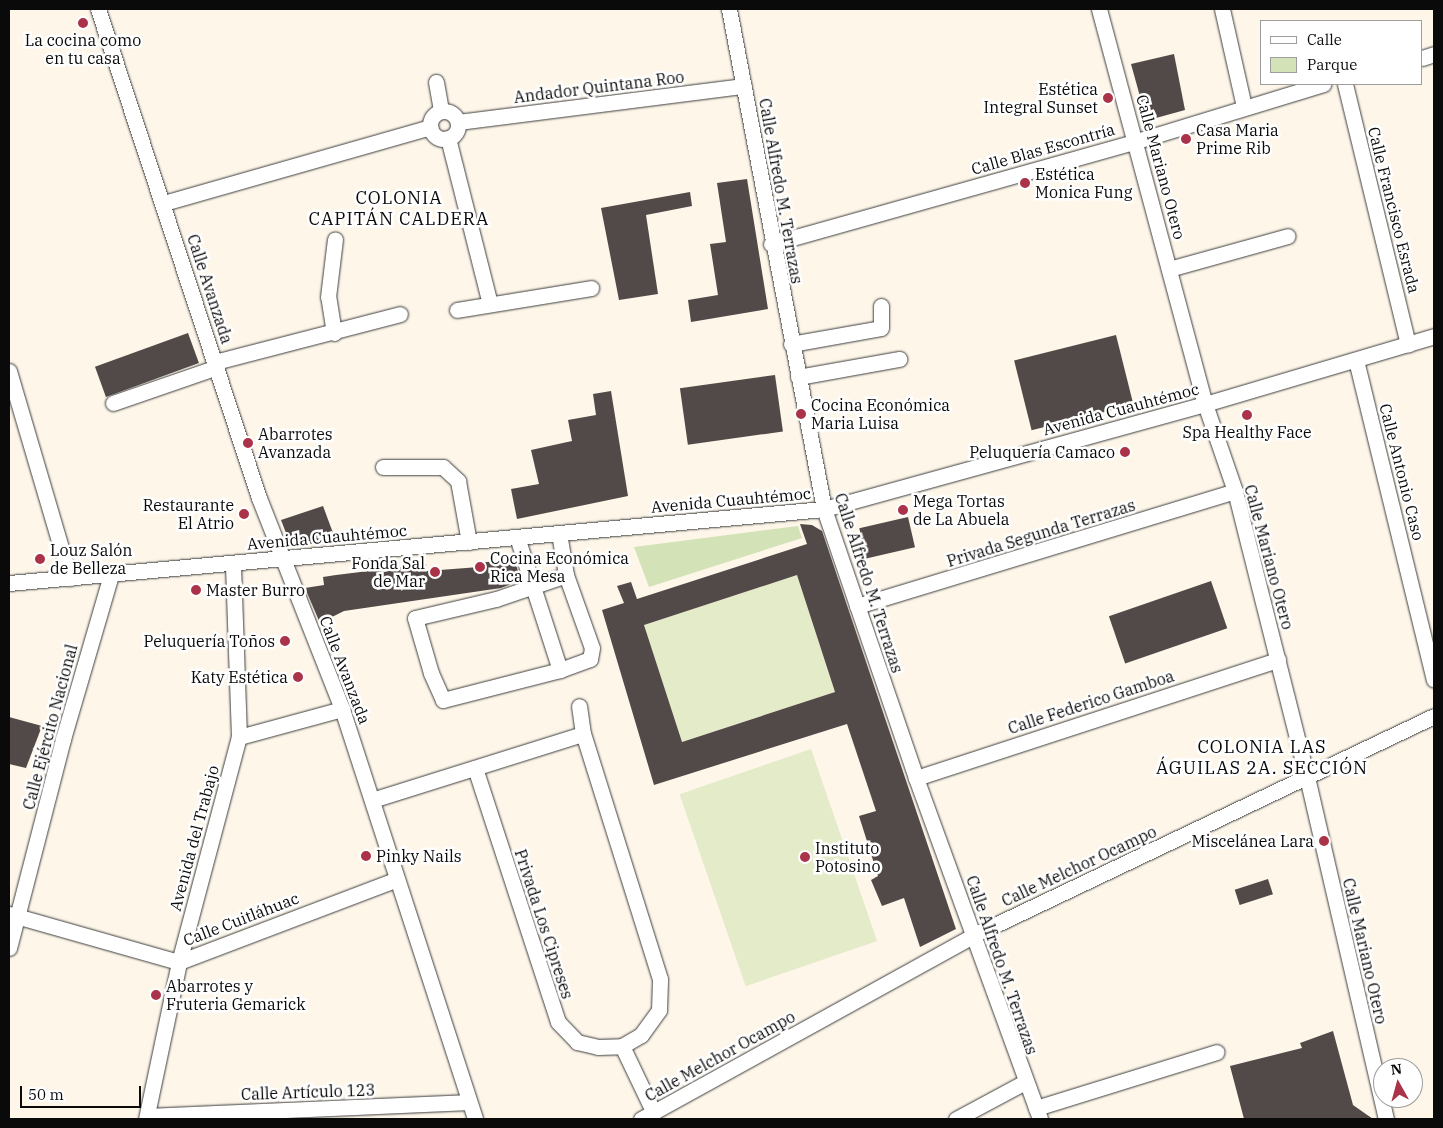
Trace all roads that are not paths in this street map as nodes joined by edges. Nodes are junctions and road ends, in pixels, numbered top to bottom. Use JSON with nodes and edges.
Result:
{"nodes":[{"id":1,"x":98,"y":9,"type":"edge"},
{"id":2,"x":729,"y":9,"type":"edge"},
{"id":3,"x":1099,"y":9,"type":"edge"},
{"id":4,"x":1222,"y":9,"type":"edge"},
{"id":5,"x":436,"y":82,"type":"dead end"},
{"id":6,"x":1321,"y":85,"type":"edge"},
{"id":7,"x":1345,"y":85,"type":"edge"},
{"id":8,"x":744,"y":86,"type":"junction"},
{"id":9,"x":1244,"y":107,"type":"junction"},
{"id":10,"x":441,"y":111,"type":"junction"},
{"id":11,"x":458,"y":122,"type":"junction"},
{"id":12,"x":430,"y":127,"type":"junction"},
{"id":13,"x":448,"y":138,"type":"junction"},
{"id":14,"x":1137,"y":141,"type":"junction"},
{"id":15,"x":164,"y":203,"type":"junction"},
{"id":16,"x":1288,"y":236,"type":"dead end"},
{"id":17,"x":335,"y":239,"type":"dead end"},
{"id":18,"x":772,"y":244,"type":"junction"},
{"id":19,"x":1169,"y":269,"type":"junction"},
{"id":20,"x":591,"y":288,"type":"dead end"},
{"id":21,"x":490,"y":304,"type":"junction"},
{"id":22,"x":881,"y":306,"type":"dead end"},
{"id":23,"x":457,"y":310,"type":"dead end"},
{"id":24,"x":400,"y":314,"type":"dead end"},
{"id":25,"x":334,"y":333,"type":"junction"},
{"id":26,"x":1434,"y":336,"type":"edge"},
{"id":27,"x":791,"y":344,"type":"junction"},
{"id":28,"x":1408,"y":344,"type":"junction"},
{"id":29,"x":899,"y":359,"type":"dead end"},
{"id":30,"x":1356,"y":360,"type":"junction"},
{"id":31,"x":216,"y":364,"type":"junction"},
{"id":32,"x":9,"y":371,"type":"edge"},
{"id":33,"x":798,"y":377,"type":"junction"},
{"id":34,"x":113,"y":403,"type":"dead end"},
{"id":35,"x":1205,"y":404,"type":"junction"},
{"id":36,"x":384,"y":467,"type":"dead end"},
{"id":37,"x":1235,"y":491,"type":"junction"},
{"id":38,"x":824,"y":509,"type":"junction"},
{"id":39,"x":559,"y":533,"type":"junction"},
{"id":40,"x":517,"y":537,"type":"junction"},
{"id":41,"x":469,"y":542,"type":"junction"},
{"id":42,"x":283,"y":559,"type":"junction"},
{"id":43,"x":233,"y":563,"type":"junction"},
{"id":44,"x":111,"y":575,"type":"junction"},
{"id":45,"x":566,"y":576,"type":"junction"},
{"id":46,"x":70,"y":578,"type":"junction"},
{"id":47,"x":9,"y":583,"type":"edge"},
{"id":48,"x":532,"y":588,"type":"junction"},
{"id":49,"x":857,"y":606,"type":"junction"},
{"id":50,"x":1278,"y":660,"type":"junction"},
{"id":51,"x":560,"y":670,"type":"junction"},
{"id":52,"x":1434,"y":680,"type":"edge"},
{"id":53,"x":579,"y":706,"type":"dead end"},
{"id":54,"x":342,"y":709,"type":"junction"},
{"id":55,"x":1434,"y":716,"type":"edge"},
{"id":56,"x":584,"y":734,"type":"junction"},
{"id":57,"x":239,"y":737,"type":"junction"},
{"id":58,"x":475,"y":768,"type":"junction"},
{"id":59,"x":1307,"y":777,"type":"junction"},
{"id":60,"x":916,"y":778,"type":"junction"},
{"id":61,"x":372,"y":800,"type":"junction"},
{"id":62,"x":397,"y":879,"type":"junction"},
{"id":63,"x":14,"y":915,"type":"edge"},
{"id":64,"x":974,"y":935,"type":"junction"},
{"id":65,"x":9,"y":948,"type":"edge"},
{"id":66,"x":179,"y":962,"type":"junction"},
{"id":67,"x":622,"y":1046,"type":"junction"},
{"id":68,"x":1217,"y":1052,"type":"dead end"},
{"id":69,"x":1025,"y":1082,"type":"junction"},
{"id":70,"x":470,"y":1102,"type":"junction"},
{"id":71,"x":1038,"y":1113,"type":"edge"},
{"id":72,"x":647,"y":1116,"type":"edge"},
{"id":73,"x":147,"y":1118,"type":"edge"},
{"id":74,"x":475,"y":1119,"type":"edge"},
{"id":75,"x":956,"y":1119,"type":"edge"},
{"id":76,"x":1386,"y":1119,"type":"edge"}],
"edges":[{"from":1,"to":15,"type":"street","name":"Calle Avanzada"},
{"from":2,"to":8,"type":"street","name":"Calle Alfredo M. Terrazas"},
{"from":3,"to":14,"type":"street","name":"Calle Mariano Otero"},
{"from":4,"to":9,"type":"street"},
{"from":5,"to":10,"type":"street"},
{"from":6,"to":9,"type":"street","name":"Calle Blas Escontría"},
{"from":7,"to":28,"type":"street","name":"Calle Francisco Esrada"},
{"from":8,"to":11,"type":"street","name":"Andador Quintana Roo"},
{"from":8,"to":18,"type":"street","name":"Calle Alfredo M. Terrazas"},
{"from":9,"to":14,"type":"street","name":"Calle Blas Escontría"},
{"from":10,"to":11,"type":"street"},
{"from":10,"to":12,"type":"street"},
{"from":11,"to":13,"type":"street"},
{"from":12,"to":13,"type":"street"},
{"from":12,"to":15,"type":"street"},
{"from":13,"to":21,"type":"street"},
{"from":14,"to":18,"type":"street","name":"Calle Blas Escontría"},
{"from":14,"to":19,"type":"street","name":"Calle Mariano Otero"},
{"from":15,"to":31,"type":"street","name":"Calle Avanzada"},
{"from":16,"to":19,"type":"street"},
{"from":17,"to":25,"type":"street"},
{"from":18,"to":27,"type":"street","name":"Calle Alfredo M. Terrazas"},
{"from":19,"to":35,"type":"street","name":"Calle Mariano Otero"},
{"from":20,"to":21,"type":"street"},
{"from":21,"to":23,"type":"street"},
{"from":22,"to":27,"type":"street"},
{"from":24,"to":25,"type":"street"},
{"from":25,"to":31,"type":"street"},
{"from":26,"to":28,"type":"street","name":"Avenida Cuauhtémoc"},
{"from":27,"to":33,"type":"street","name":"Calle Alfredo M. Terrazas"},
{"from":28,"to":30,"type":"street","name":"Avenida Cuauhtémoc"},
{"from":29,"to":33,"type":"street"},
{"from":30,"to":35,"type":"street","name":"Avenida Cuauhtémoc"},
{"from":30,"to":52,"type":"street","name":"Calle Antonio Caso"},
{"from":31,"to":34,"type":"street"},
{"from":31,"to":42,"type":"street","name":"Calle Avanzada"},
{"from":32,"to":46,"type":"street"},
{"from":33,"to":38,"type":"street","name":"Calle Alfredo M. Terrazas"},
{"from":35,"to":37,"type":"street","name":"Calle Mariano Otero"},
{"from":35,"to":38,"type":"street","name":"Avenida Cuauhtémoc"},
{"from":36,"to":41,"type":"street"},
{"from":37,"to":49,"type":"street","name":"Privada Segunda Terrazas"},
{"from":37,"to":50,"type":"street","name":"Calle Mariano Otero"},
{"from":38,"to":39,"type":"street","name":"Avenida Cuauhtémoc"},
{"from":38,"to":49,"type":"street","name":"Calle Alfredo M. Terrazas"},
{"from":39,"to":40,"type":"street","name":"Avenida Cuauhtémoc"},
{"from":39,"to":45,"type":"street"},
{"from":40,"to":41,"type":"street","name":"Avenida Cuauhtémoc"},
{"from":40,"to":48,"type":"street"},
{"from":41,"to":42,"type":"street","name":"Avenida Cuauhtémoc"},
{"from":42,"to":43,"type":"street","name":"Avenida Cuauhtémoc"},
{"from":42,"to":54,"type":"street","name":"Calle Avanzada"},
{"from":43,"to":44,"type":"street","name":"Avenida Cuauhtémoc"},
{"from":43,"to":57,"type":"street","name":"Avenida del Trabajo"},
{"from":44,"to":46,"type":"street","name":"Avenida Cuauhtémoc"},
{"from":44,"to":63,"type":"street","name":"Calle Ejército Nacional"},
{"from":45,"to":48,"type":"street"},
{"from":45,"to":51,"type":"street"},
{"from":46,"to":47,"type":"street","name":"Avenida Cuauhtémoc"},
{"from":48,"to":51,"type":"street"},
{"from":48,"to":51,"type":"street"},
{"from":49,"to":60,"type":"street","name":"Calle Alfredo M. Terrazas"},
{"from":50,"to":59,"type":"street","name":"Calle Mariano Otero"},
{"from":50,"to":60,"type":"street","name":"Calle Federico Gamboa"},
{"from":53,"to":56,"type":"street"},
{"from":54,"to":57,"type":"street"},
{"from":54,"to":61,"type":"street","name":"Calle Avanzada"},
{"from":55,"to":59,"type":"street","name":"Calle Melchor Ocampo"},
{"from":56,"to":58,"type":"street"},
{"from":56,"to":67,"type":"street"},
{"from":57,"to":66,"type":"street","name":"Avenida del Trabajo"},
{"from":58,"to":61,"type":"street"},
{"from":58,"to":67,"type":"street","name":"Privada Los Cipreses"},
{"from":59,"to":64,"type":"street","name":"Calle Melchor Ocampo"},
{"from":59,"to":76,"type":"street","name":"Calle Mariano Otero"},
{"from":60,"to":64,"type":"street","name":"Calle Alfredo M. Terrazas"},
{"from":61,"to":62,"type":"street","name":"Calle Avanzada"},
{"from":62,"to":66,"type":"street","name":"Calle Cuitláhuac"},
{"from":62,"to":70,"type":"street","name":"Calle Avanzada"},
{"from":63,"to":65,"type":"street","name":"Calle Ejército Nacional"},
{"from":63,"to":66,"type":"street","name":"Calle Cuitláhuac"},
{"from":64,"to":69,"type":"street","name":"Calle Alfredo M. Terrazas"},
{"from":64,"to":72,"type":"street","name":"Calle Melchor Ocampo"},
{"from":66,"to":73,"type":"street","name":"Avenida del Trabajo"},
{"from":67,"to":72,"type":"street"},
{"from":68,"to":71,"type":"street"},
{"from":69,"to":71,"type":"street","name":"Calle Alfredo M. Terrazas"},
{"from":69,"to":75,"type":"street"},
{"from":70,"to":73,"type":"street","name":"Calle Artículo 123"},
{"from":70,"to":74,"type":"street","name":"Calle Avanzada"}]}
